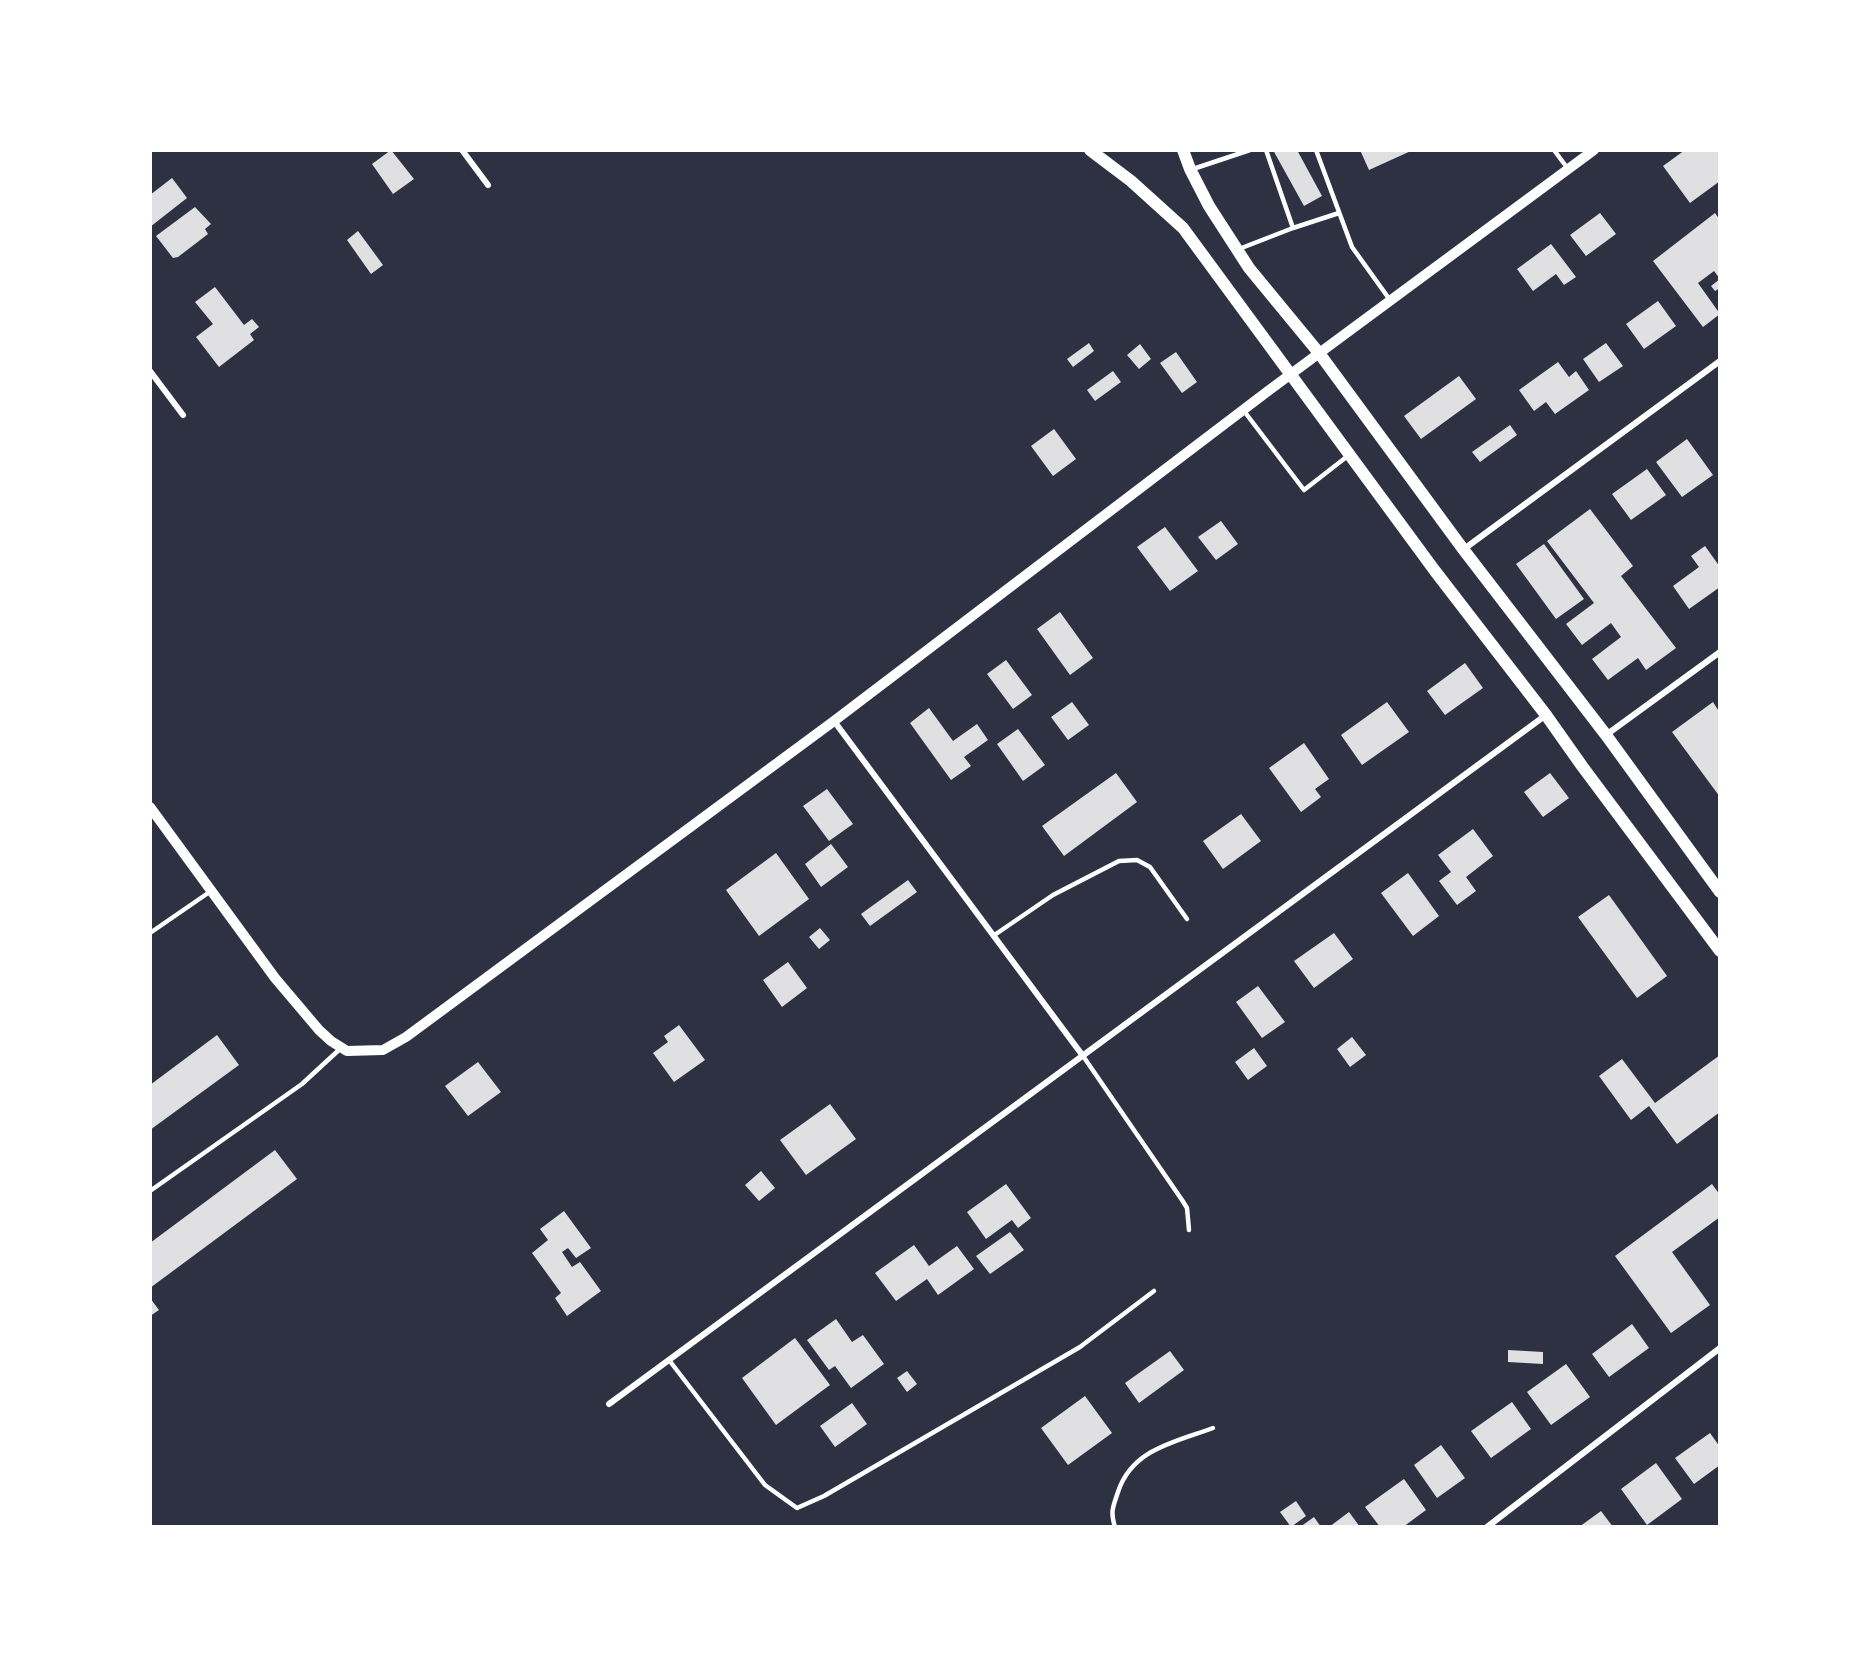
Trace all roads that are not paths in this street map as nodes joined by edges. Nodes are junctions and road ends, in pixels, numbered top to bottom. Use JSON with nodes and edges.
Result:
{"nodes":[{"id":1,"x":462,"y":150,"type":"edge"},
{"id":2,"x":1090,"y":150,"type":"edge"},
{"id":3,"x":1183,"y":150,"type":"edge"},
{"id":4,"x":1250,"y":150,"type":"edge"},
{"id":5,"x":1266,"y":150,"type":"edge"},
{"id":6,"x":1316,"y":150,"type":"edge"},
{"id":7,"x":1554,"y":150,"type":"edge"},
{"id":8,"x":1594,"y":150,"type":"edge"},
{"id":9,"x":1568,"y":169,"type":"junction"},
{"id":10,"x":1190,"y":170,"type":"junction"},
{"id":11,"x":488,"y":185,"type":"dead end"},
{"id":12,"x":1339,"y":213,"type":"junction"},
{"id":13,"x":1293,"y":228,"type":"junction"},
{"id":14,"x":1236,"y":250,"type":"junction"},
{"id":15,"x":1390,"y":300,"type":"junction"},
{"id":16,"x":1319,"y":353,"type":"junction"},
{"id":17,"x":1720,"y":361,"type":"edge"},
{"id":18,"x":150,"y":371,"type":"edge"},
{"id":19,"x":1291,"y":375,"type":"junction"},
{"id":20,"x":1244,"y":411,"type":"junction"},
{"id":21,"x":183,"y":415,"type":"dead end"},
{"id":22,"x":1350,"y":455,"type":"junction"},
{"id":23,"x":1463,"y":549,"type":"junction"},
{"id":24,"x":1720,"y":652,"type":"edge"},
{"id":25,"x":1546,"y":715,"type":"junction"},
{"id":26,"x":834,"y":721,"type":"junction"},
{"id":27,"x":1606,"y":735,"type":"junction"},
{"id":28,"x":150,"y":807,"type":"edge"},
{"id":29,"x":211,"y":891,"type":"junction"},
{"id":30,"x":1720,"y":892,"type":"edge"},
{"id":31,"x":1187,"y":919,"type":"dead end"},
{"id":32,"x":150,"y":933,"type":"edge"},
{"id":33,"x":993,"y":936,"type":"junction"},
{"id":34,"x":1720,"y":951,"type":"edge"},
{"id":35,"x":341,"y":1048,"type":"junction"},
{"id":36,"x":1083,"y":1056,"type":"junction"},
{"id":37,"x":150,"y":1191,"type":"edge"},
{"id":38,"x":1189,"y":1230,"type":"dead end"},
{"id":39,"x":1155,"y":1291,"type":"dead end"},
{"id":40,"x":1720,"y":1348,"type":"edge"},
{"id":41,"x":669,"y":1360,"type":"junction"},
{"id":42,"x":609,"y":1404,"type":"dead end"},
{"id":43,"x":1213,"y":1428,"type":"dead end"},
{"id":44,"x":1115,"y":1527,"type":"edge"},
{"id":45,"x":1487,"y":1527,"type":"edge"}],
"edges":[{"from":1,"to":11,"type":"street"},
{"from":2,"to":19,"type":"main road"},
{"from":3,"to":10,"type":"main road"},
{"from":4,"to":10,"type":"lane"},
{"from":5,"to":13,"type":"lane"},
{"from":6,"to":12,"type":"lane"},
{"from":7,"to":9,"type":"lane"},
{"from":8,"to":9,"type":"street"},
{"from":9,"to":15,"type":"street"},
{"from":10,"to":14,"type":"main road"},
{"from":12,"to":13,"type":"lane"},
{"from":12,"to":15,"type":"lane"},
{"from":13,"to":14,"type":"lane"},
{"from":14,"to":16,"type":"main road"},
{"from":15,"to":16,"type":"street"},
{"from":16,"to":19,"type":"street"},
{"from":16,"to":23,"type":"main road"},
{"from":17,"to":23,"type":"street"},
{"from":18,"to":21,"type":"street"},
{"from":19,"to":20,"type":"street"},
{"from":19,"to":22,"type":"main road"},
{"from":20,"to":22,"type":"lane"},
{"from":20,"to":26,"type":"street"},
{"from":22,"to":25,"type":"main road"},
{"from":23,"to":27,"type":"main road"},
{"from":24,"to":27,"type":"street"},
{"from":25,"to":34,"type":"main road"},
{"from":25,"to":36,"type":"street"},
{"from":26,"to":33,"type":"street"},
{"from":26,"to":35,"type":"street"},
{"from":27,"to":30,"type":"main road"},
{"from":28,"to":29,"type":"street"},
{"from":29,"to":32,"type":"lane"},
{"from":29,"to":35,"type":"street"},
{"from":31,"to":33,"type":"lane"},
{"from":33,"to":36,"type":"street"},
{"from":35,"to":37,"type":"lane"},
{"from":36,"to":38,"type":"lane"},
{"from":36,"to":41,"type":"street"},
{"from":39,"to":41,"type":"lane"},
{"from":40,"to":45,"type":"street"},
{"from":41,"to":42,"type":"street"},
{"from":43,"to":44,"type":"lane"}]}
